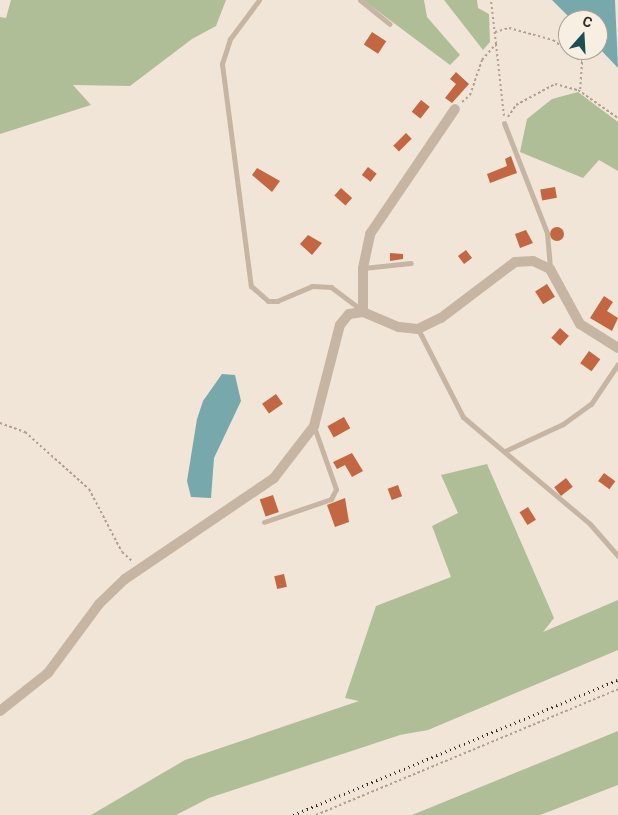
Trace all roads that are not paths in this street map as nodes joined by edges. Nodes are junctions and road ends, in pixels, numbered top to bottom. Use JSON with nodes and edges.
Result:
{"nodes":[{"id":1,"x":259,"y":0,"type":"edge"},
{"id":2,"x":360,"y":0,"type":"edge"},
{"id":3,"x":390,"y":24,"type":"dead end"},
{"id":4,"x":455,"y":109,"type":"road end"},
{"id":5,"x":504,"y":123,"type":"road end"},
{"id":6,"x":411,"y":262,"type":"dead end"},
{"id":7,"x":363,"y":268,"type":"junction"},
{"id":8,"x":550,"y":268,"type":"junction"},
{"id":9,"x":363,"y":312,"type":"junction"},
{"id":10,"x":418,"y":328,"type":"junction"},
{"id":11,"x":618,"y":348,"type":"edge"},
{"id":12,"x":618,"y":364,"type":"edge"},
{"id":13,"x":314,"y":426,"type":"junction"},
{"id":14,"x":504,"y":451,"type":"junction"},
{"id":15,"x":264,"y":522,"type":"dead end"},
{"id":16,"x":618,"y":556,"type":"edge"},
{"id":17,"x":0,"y":712,"type":"edge"}],
"edges":[{"from":1,"to":9,"type":"lane"},
{"from":2,"to":3,"type":"lane"},
{"from":4,"to":7,"type":"street"},
{"from":5,"to":8,"type":"lane"},
{"from":6,"to":7,"type":"lane"},
{"from":7,"to":9,"type":"street"},
{"from":8,"to":10,"type":"street"},
{"from":8,"to":11,"type":"street"},
{"from":9,"to":10,"type":"street"},
{"from":9,"to":13,"type":"street"},
{"from":10,"to":14,"type":"lane"},
{"from":12,"to":14,"type":"lane"},
{"from":13,"to":15,"type":"lane"},
{"from":13,"to":17,"type":"street"},
{"from":14,"to":16,"type":"lane"}]}
